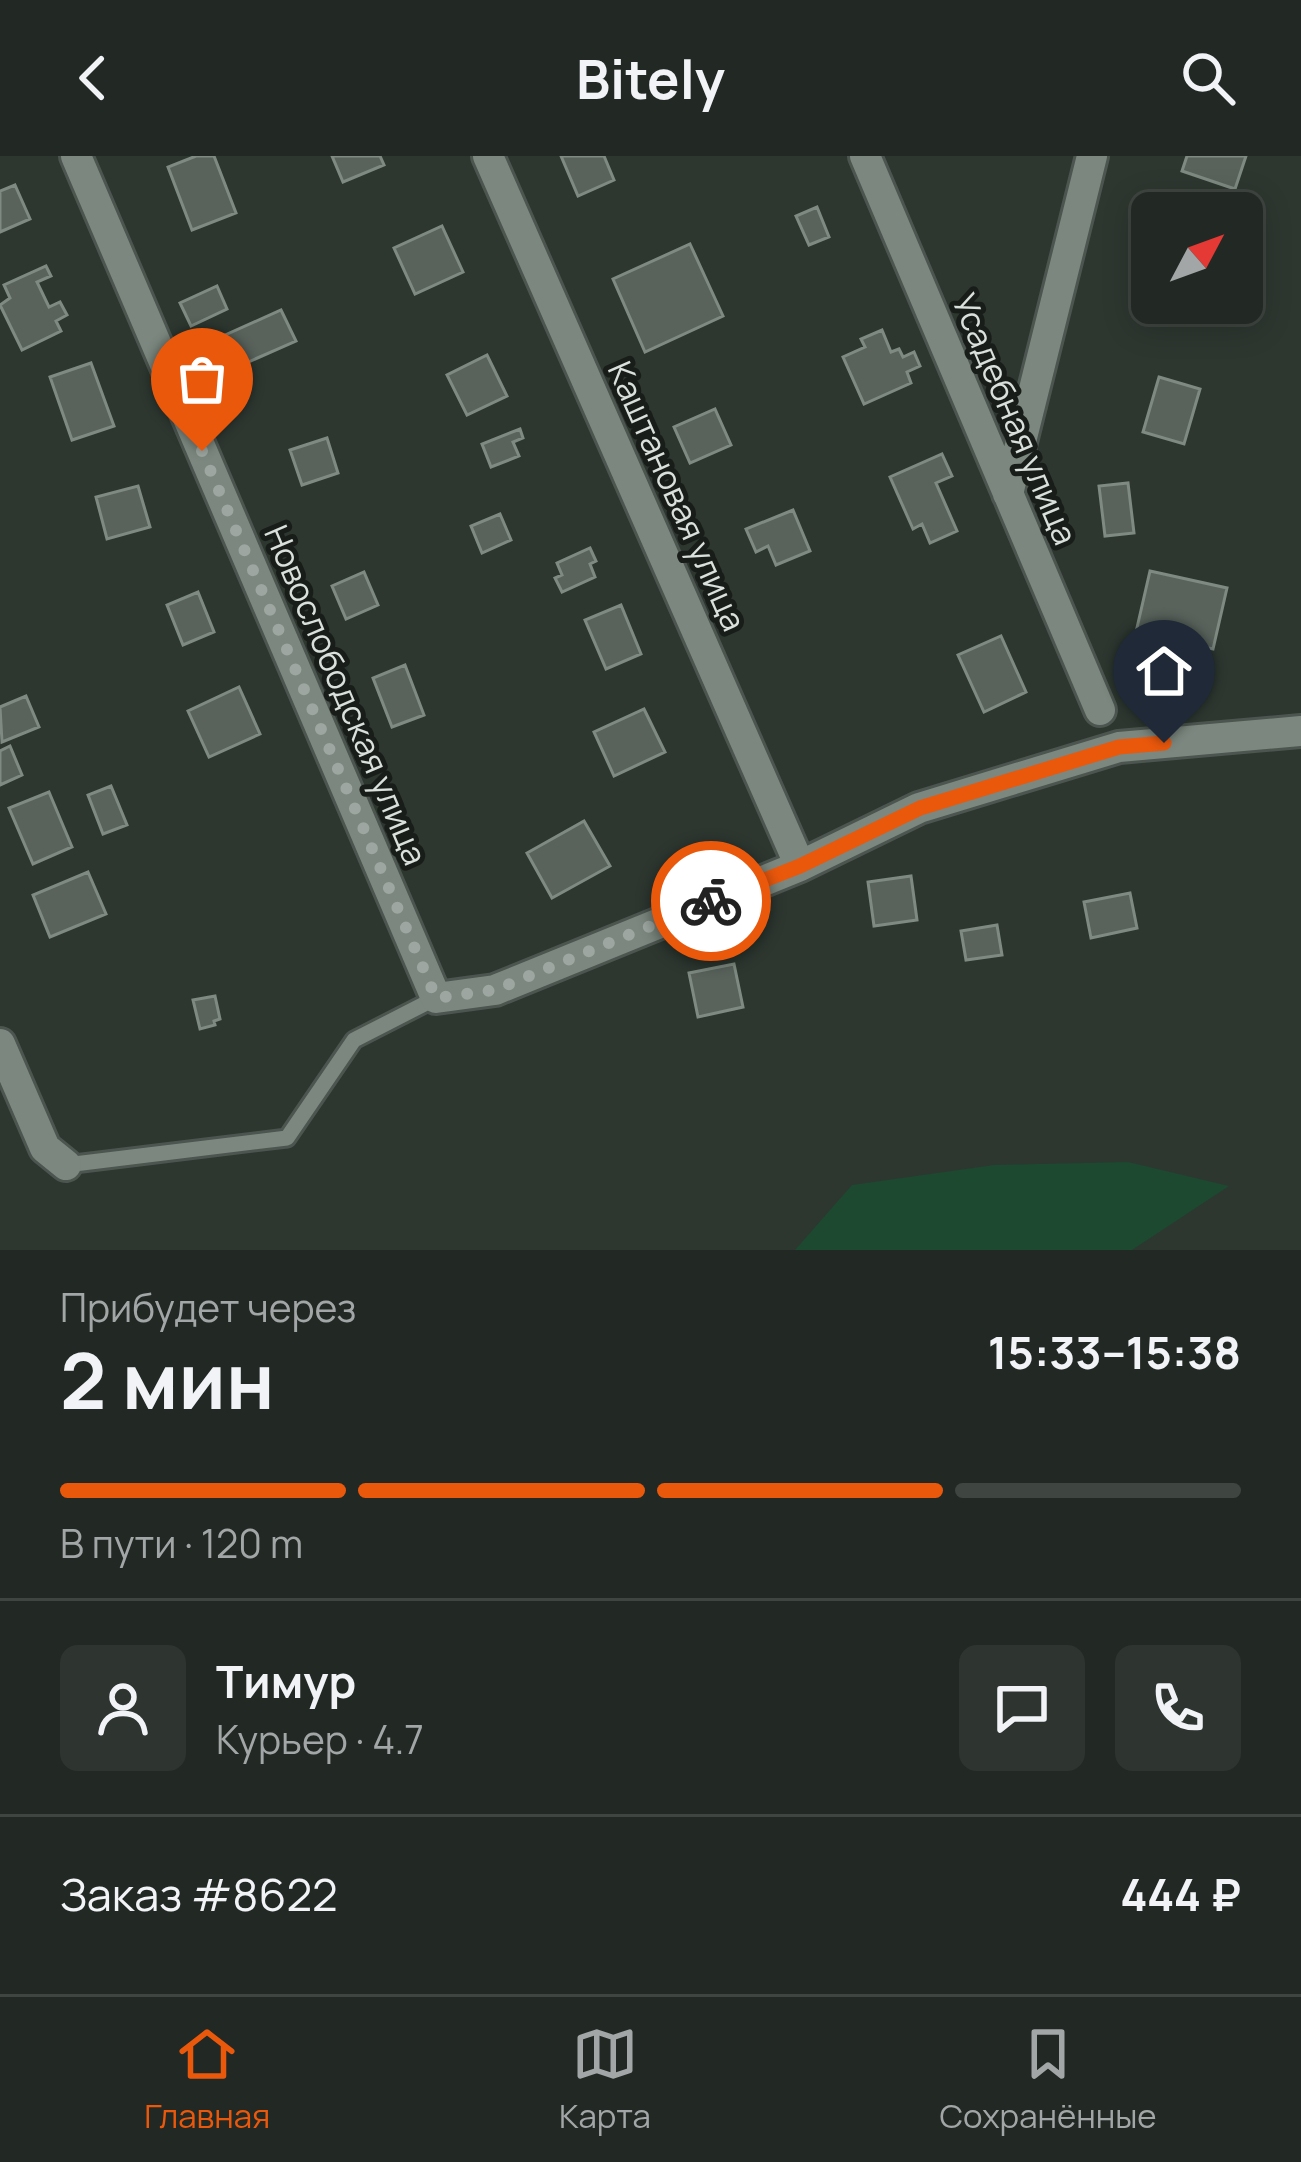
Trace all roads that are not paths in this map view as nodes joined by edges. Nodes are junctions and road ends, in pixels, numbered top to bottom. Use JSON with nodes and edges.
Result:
{"nodes":[{"id":1,"x":76,"y":156,"type":"edge"},
{"id":2,"x":488,"y":156,"type":"edge"},
{"id":3,"x":865,"y":156,"type":"edge"},
{"id":4,"x":1092,"y":156,"type":"edge"},
{"id":5,"x":1008,"y":494,"type":"junction"},
{"id":6,"x":1100,"y":710,"type":"joint"},
{"id":7,"x":1301,"y":731,"type":"edge"},
{"id":8,"x":1119,"y":747,"type":"junction"},
{"id":9,"x":800,"y":866,"type":"junction"},
{"id":10,"x":436,"y":998,"type":"junction"},
{"id":11,"x":0,"y":1044,"type":"edge"},
{"id":12,"x":66,"y":1166,"type":"joint"}],
"edges":[{"from":1,"to":10,"type":"street","name":"Новослободская улица"},
{"from":2,"to":9,"type":"street","name":"Каштановая улица"},
{"from":3,"to":5,"type":"street","name":"Усадебная улица"},
{"from":4,"to":5,"type":"street"},
{"from":5,"to":6,"type":"street","name":"Усадебная улица"},
{"from":6,"to":8,"type":"lane"},
{"from":7,"to":8,"type":"street"},
{"from":8,"to":9,"type":"street"},
{"from":9,"to":10,"type":"street"},
{"from":10,"to":12,"type":"lane"},
{"from":11,"to":12,"type":"street"}]}
